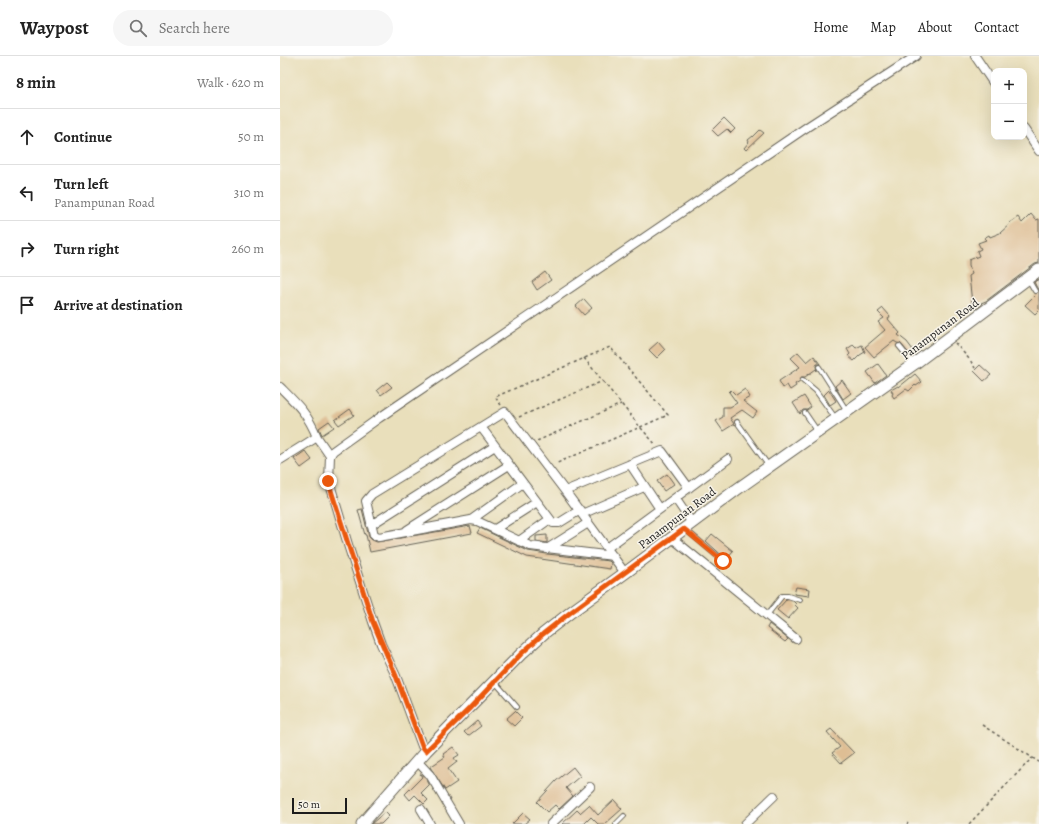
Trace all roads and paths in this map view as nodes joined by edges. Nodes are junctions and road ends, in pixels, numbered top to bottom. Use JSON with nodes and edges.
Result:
{"nodes":[{"id":1,"x":916,"y":56,"type":"edge"},
{"id":2,"x":975,"y":56,"type":"edge"},
{"id":3,"x":991,"y":80,"type":"edge"},
{"id":4,"x":1027,"y":134,"type":"edge"},
{"id":5,"x":1039,"y":151,"type":"edge"},
{"id":6,"x":1039,"y":270,"type":"edge"},
{"id":7,"x":1027,"y":279,"type":"junction"},
{"id":8,"x":1035,"y":291,"type":"dead end"},
{"id":9,"x":950,"y":337,"type":"junction"},
{"id":10,"x":899,"y":346,"type":"dead end"},
{"id":11,"x":584,"y":358,"type":"junction"},
{"id":12,"x":914,"y":364,"type":"junction"},
{"id":13,"x":819,"y":367,"type":"dead end"},
{"id":14,"x":974,"y":368,"type":"dead end"},
{"id":15,"x":803,"y":380,"type":"dead end"},
{"id":16,"x":603,"y":381,"type":"junction"},
{"id":17,"x":280,"y":387,"type":"edge"},
{"id":18,"x":621,"y":404,"type":"junction"},
{"id":19,"x":505,"y":412,"type":"junction"},
{"id":20,"x":847,"y":412,"type":"junction"},
{"id":21,"x":805,"y":414,"type":"dead end"},
{"id":22,"x":511,"y":420,"type":"junction"},
{"id":23,"x":836,"y":420,"type":"junction"},
{"id":24,"x":737,"y":422,"type":"dead end"},
{"id":25,"x":481,"y":427,"type":"junction"},
{"id":26,"x":640,"y":428,"type":"junction"},
{"id":27,"x":818,"y":432,"type":"junction"},
{"id":28,"x":317,"y":436,"type":"junction"},
{"id":29,"x":530,"y":445,"type":"junction"},
{"id":30,"x":495,"y":446,"type":"junction"},
{"id":31,"x":662,"y":452,"type":"junction"},
{"id":32,"x":330,"y":456,"type":"junction"},
{"id":33,"x":728,"y":459,"type":"dead end"},
{"id":34,"x":280,"y":460,"type":"edge"},
{"id":35,"x":630,"y":464,"type":"junction"},
{"id":36,"x":509,"y":466,"type":"junction"},
{"id":37,"x":547,"y":467,"type":"junction"},
{"id":38,"x":769,"y":467,"type":"junction"},
{"id":39,"x":523,"y":483,"type":"junction"},
{"id":40,"x":644,"y":487,"type":"junction"},
{"id":41,"x":688,"y":488,"type":"junction"},
{"id":42,"x":565,"y":491,"type":"junction"},
{"id":43,"x":675,"y":498,"type":"junction"},
{"id":44,"x":537,"y":502,"type":"junction"},
{"id":45,"x":660,"y":509,"type":"junction"},
{"id":46,"x":581,"y":512,"type":"junction"},
{"id":47,"x":550,"y":519,"type":"junction"},
{"id":48,"x":471,"y":520,"type":"junction"},
{"id":49,"x":588,"y":523,"type":"junction"},
{"id":50,"x":371,"y":525,"type":"junction"},
{"id":51,"x":688,"y":526,"type":"junction"},
{"id":52,"x":495,"y":529,"type":"junction"},
{"id":53,"x":402,"y":533,"type":"junction"},
{"id":54,"x":672,"y":538,"type":"junction"},
{"id":55,"x":519,"y":541,"type":"junction"},
{"id":56,"x":607,"y":548,"type":"junction"},
{"id":57,"x":547,"y":549,"type":"junction"},
{"id":58,"x":613,"y":556,"type":"junction"},
{"id":59,"x":723,"y":561,"type":"dead end"},
{"id":60,"x":625,"y":573,"type":"junction"},
{"id":61,"x":800,"y":600,"type":"dead end"},
{"id":62,"x":767,"y":615,"type":"junction"},
{"id":63,"x":796,"y":638,"type":"dead end"},
{"id":64,"x":494,"y":682,"type":"junction"},
{"id":65,"x":517,"y":707,"type":"dead end"},
{"id":66,"x":982,"y":725,"type":"dead end"},
{"id":67,"x":426,"y":751,"type":"junction"},
{"id":68,"x":1032,"y":758,"type":"junction"},
{"id":69,"x":417,"y":761,"type":"junction"},
{"id":70,"x":1039,"y":762,"type":"edge"},
{"id":71,"x":590,"y":787,"type":"dead end"},
{"id":72,"x":774,"y":796,"type":"dead end"},
{"id":73,"x":421,"y":809,"type":"dead end"},
{"id":74,"x":624,"y":816,"type":"dead end"},
{"id":75,"x":457,"y":823,"type":"edge"},
{"id":76,"x":362,"y":824,"type":"edge"},
{"id":77,"x":430,"y":824,"type":"edge"},
{"id":78,"x":551,"y":824,"type":"edge"},
{"id":79,"x":616,"y":824,"type":"edge"},
{"id":80,"x":745,"y":824,"type":"edge"},
{"id":81,"x":969,"y":824,"type":"edge"}],
"edges":[{"from":1,"to":32,"type":"street"},
{"from":2,"to":3,"type":"street"},
{"from":4,"to":5,"type":"street"},
{"from":6,"to":7,"type":"street","name":"Panampunan Road"},
{"from":7,"to":8,"type":"lane"},
{"from":7,"to":9,"type":"street","name":"Panampunan Road"},
{"from":9,"to":12,"type":"street","name":"Panampunan Road"},
{"from":9,"to":14,"type":"path"},
{"from":10,"to":12,"type":"lane"},
{"from":11,"to":16,"type":"path"},
{"from":11,"to":19,"type":"path"},
{"from":11,"to":26,"type":"path"},
{"from":12,"to":20,"type":"street","name":"Panampunan Road"},
{"from":13,"to":20,"type":"lane"},
{"from":15,"to":23,"type":"lane"},
{"from":16,"to":18,"type":"path"},
{"from":16,"to":22,"type":"path"},
{"from":17,"to":28,"type":"street"},
{"from":18,"to":26,"type":"path"},
{"from":18,"to":29,"type":"path"},
{"from":19,"to":22,"type":"street"},
{"from":19,"to":25,"type":"street"},
{"from":20,"to":23,"type":"street","name":"Panampunan Road"},
{"from":21,"to":27,"type":"lane"},
{"from":22,"to":29,"type":"street"},
{"from":23,"to":27,"type":"street","name":"Panampunan Road"},
{"from":24,"to":38,"type":"lane"},
{"from":25,"to":30,"type":"street"},
{"from":25,"to":50,"type":"street"},
{"from":26,"to":31,"type":"path"},
{"from":26,"to":37,"type":"path"},
{"from":27,"to":38,"type":"street","name":"Panampunan Road"},
{"from":28,"to":32,"type":"street"},
{"from":28,"to":34,"type":"street"},
{"from":29,"to":37,"type":"street"},
{"from":30,"to":36,"type":"street"},
{"from":30,"to":50,"type":"street"},
{"from":31,"to":35,"type":"street"},
{"from":31,"to":41,"type":"street"},
{"from":32,"to":67,"type":"street"},
{"from":33,"to":41,"type":"street"},
{"from":35,"to":40,"type":"street"},
{"from":35,"to":42,"type":"street"},
{"from":36,"to":39,"type":"street"},
{"from":36,"to":53,"type":"street"},
{"from":37,"to":42,"type":"street"},
{"from":38,"to":51,"type":"street","name":"Panampunan Road"},
{"from":39,"to":44,"type":"street"},
{"from":39,"to":48,"type":"street"},
{"from":40,"to":45,"type":"street"},
{"from":40,"to":46,"type":"street"},
{"from":41,"to":43,"type":"street"},
{"from":42,"to":46,"type":"street"},
{"from":43,"to":45,"type":"street"},
{"from":43,"to":51,"type":"street"},
{"from":44,"to":47,"type":"street"},
{"from":44,"to":52,"type":"street"},
{"from":45,"to":56,"type":"street"},
{"from":46,"to":47,"type":"street"},
{"from":46,"to":49,"type":"street"},
{"from":47,"to":55,"type":"street"},
{"from":48,"to":52,"type":"street"},
{"from":48,"to":53,"type":"street"},
{"from":49,"to":56,"type":"street"},
{"from":49,"to":57,"type":"street"},
{"from":50,"to":53,"type":"street"},
{"from":51,"to":54,"type":"street","name":"Panampunan Road"},
{"from":51,"to":59,"type":"lane"},
{"from":52,"to":55,"type":"street"},
{"from":54,"to":60,"type":"street","name":"Panampunan Road"},
{"from":54,"to":62,"type":"street"},
{"from":55,"to":57,"type":"street"},
{"from":56,"to":58,"type":"street"},
{"from":57,"to":58,"type":"street"},
{"from":58,"to":60,"type":"street"},
{"from":60,"to":64,"type":"street","name":"Panampunan Road"},
{"from":61,"to":62,"type":"lane"},
{"from":62,"to":63,"type":"street"},
{"from":64,"to":65,"type":"lane"},
{"from":64,"to":67,"type":"street","name":"Panampunan Road"},
{"from":66,"to":68,"type":"path"},
{"from":67,"to":69,"type":"street","name":"Panampunan Road"},
{"from":68,"to":70,"type":"path"},
{"from":68,"to":81,"type":"path"},
{"from":69,"to":75,"type":"street"},
{"from":69,"to":76,"type":"street","name":"Panampunan Road"},
{"from":71,"to":78,"type":"street"},
{"from":72,"to":80,"type":"street"},
{"from":73,"to":77,"type":"street"},
{"from":74,"to":79,"type":"lane"}]}
